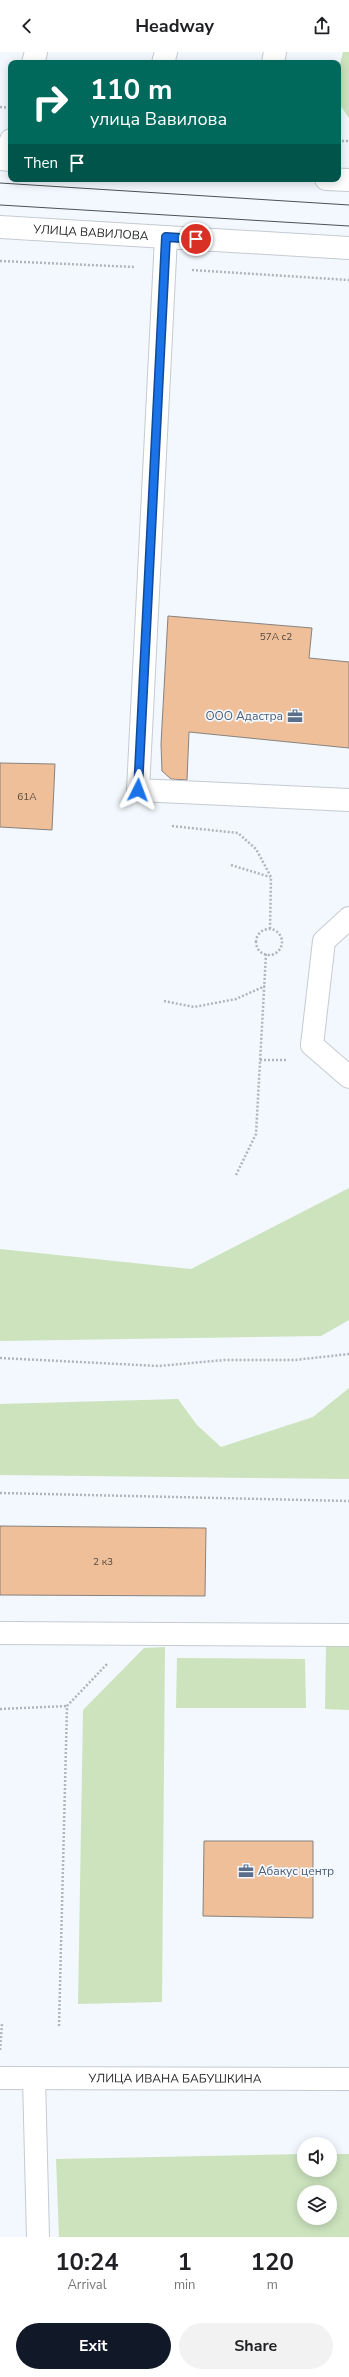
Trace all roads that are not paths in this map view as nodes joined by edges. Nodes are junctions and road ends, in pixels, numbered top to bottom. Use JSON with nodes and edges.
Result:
{"nodes":[{"id":1,"x":0,"y":227,"type":"edge"},
{"id":2,"x":166,"y":237,"type":"junction"},
{"id":3,"x":349,"y":248,"type":"edge"},
{"id":4,"x":349,"y":800,"type":"edge"},
{"id":5,"x":349,"y":918,"type":"edge"},
{"id":6,"x":349,"y":1077,"type":"edge"},
{"id":7,"x":0,"y":1633,"type":"edge"},
{"id":8,"x":349,"y":1635,"type":"edge"},
{"id":9,"x":0,"y":2078,"type":"edge"},
{"id":10,"x":34,"y":2078,"type":"junction"},
{"id":11,"x":349,"y":2080,"type":"edge"},
{"id":12,"x":38,"y":2237,"type":"edge"}],
"edges":[{"from":1,"to":2,"type":"main road","name":"УЛИЦА ВАВИЛОВА"},
{"from":2,"to":3,"type":"main road","name":"УЛИЦА ВАВИЛОВА"},
{"from":2,"to":4,"type":"main road"},
{"from":5,"to":6,"type":"main road"},
{"from":7,"to":8,"type":"main road"},
{"from":9,"to":10,"type":"main road","name":"УЛИЦА ИВАНА БАБУШКИНА"},
{"from":10,"to":11,"type":"main road","name":"УЛИЦА ИВАНА БАБУШКИНА"},
{"from":10,"to":12,"type":"main road"}]}
